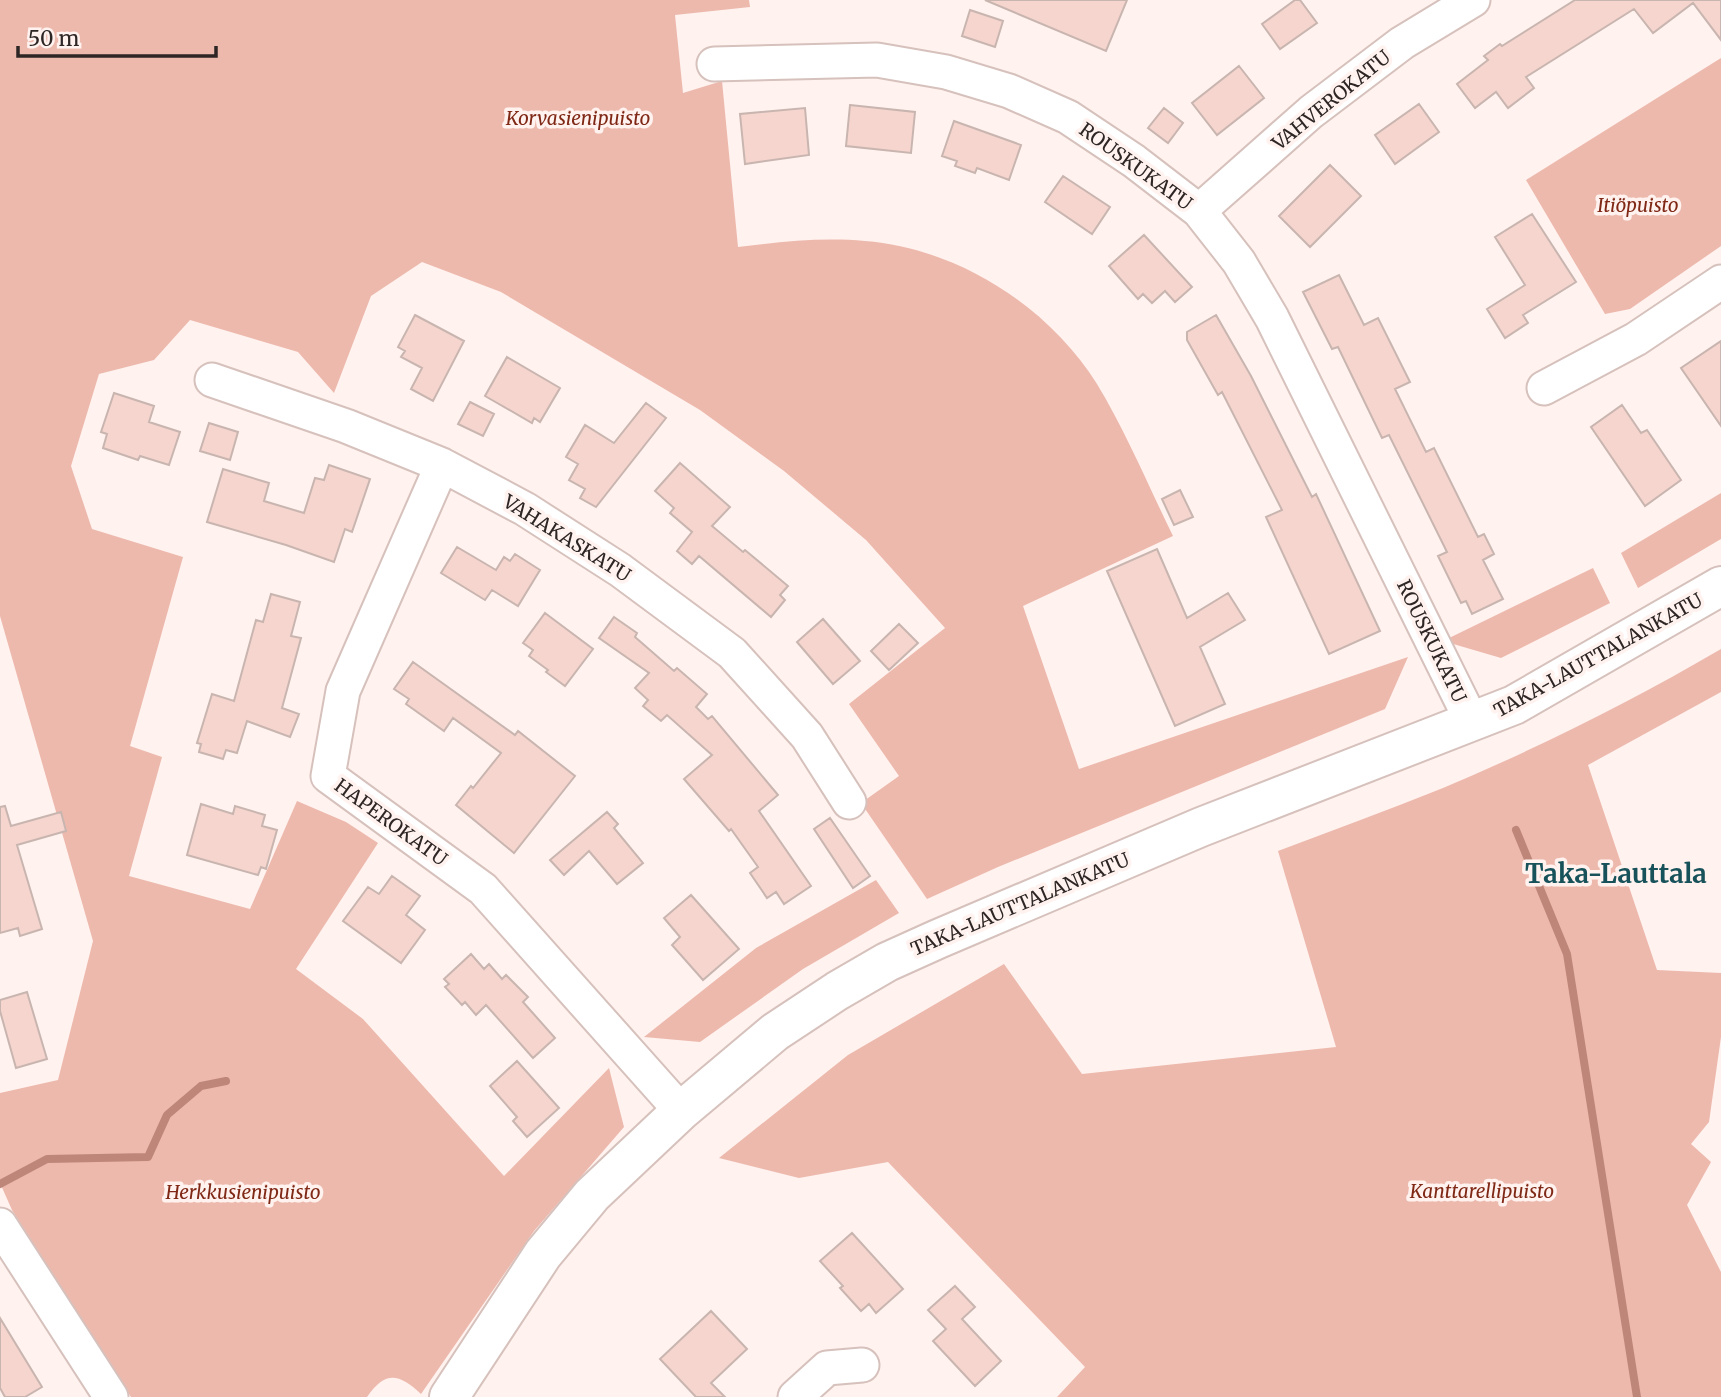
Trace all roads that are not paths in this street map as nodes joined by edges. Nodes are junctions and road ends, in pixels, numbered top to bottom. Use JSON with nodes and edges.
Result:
{"nodes":[{"id":1,"x":1473,"y":0,"type":"edge"},
{"id":2,"x":714,"y":64,"type":"dead end"},
{"id":3,"x":1199,"y":211,"type":"junction"},
{"id":4,"x":1721,"y":282,"type":"edge"},
{"id":5,"x":212,"y":380,"type":"dead end"},
{"id":6,"x":1544,"y":388,"type":"dead end"},
{"id":7,"x":442,"y":465,"type":"junction"},
{"id":8,"x":1721,"y":586,"type":"edge"},
{"id":9,"x":1472,"y":722,"type":"junction"},
{"id":10,"x":849,"y":802,"type":"dead end"},
{"id":11,"x":681,"y":1111,"type":"junction"},
{"id":12,"x":0,"y":1225,"type":"edge"},
{"id":13,"x":862,"y":1364,"type":"dead end"},
{"id":14,"x":462,"y":1392,"type":"edge"},
{"id":15,"x":111,"y":1397,"type":"edge"},
{"id":16,"x":795,"y":1397,"type":"edge"}],
"edges":[{"from":1,"to":3,"type":"street","name":"VAHVEROKATU"},
{"from":2,"to":3,"type":"street","name":"ROUSKUKATU"},
{"from":3,"to":9,"type":"street","name":"ROUSKUKATU"},
{"from":4,"to":6,"type":"street"},
{"from":5,"to":7,"type":"street","name":"VAHAKASKATU"},
{"from":7,"to":10,"type":"street","name":"VAHAKASKATU"},
{"from":7,"to":11,"type":"street","name":"HAPEROKATU"},
{"from":8,"to":9,"type":"main road","name":"TAKA-LAUTTALANKATU"},
{"from":9,"to":11,"type":"main road","name":"TAKA-LAUTTALANKATU"},
{"from":11,"to":14,"type":"main road","name":"TAKA-LAUTTALANKATU"},
{"from":12,"to":15,"type":"street"},
{"from":13,"to":16,"type":"street"}]}
